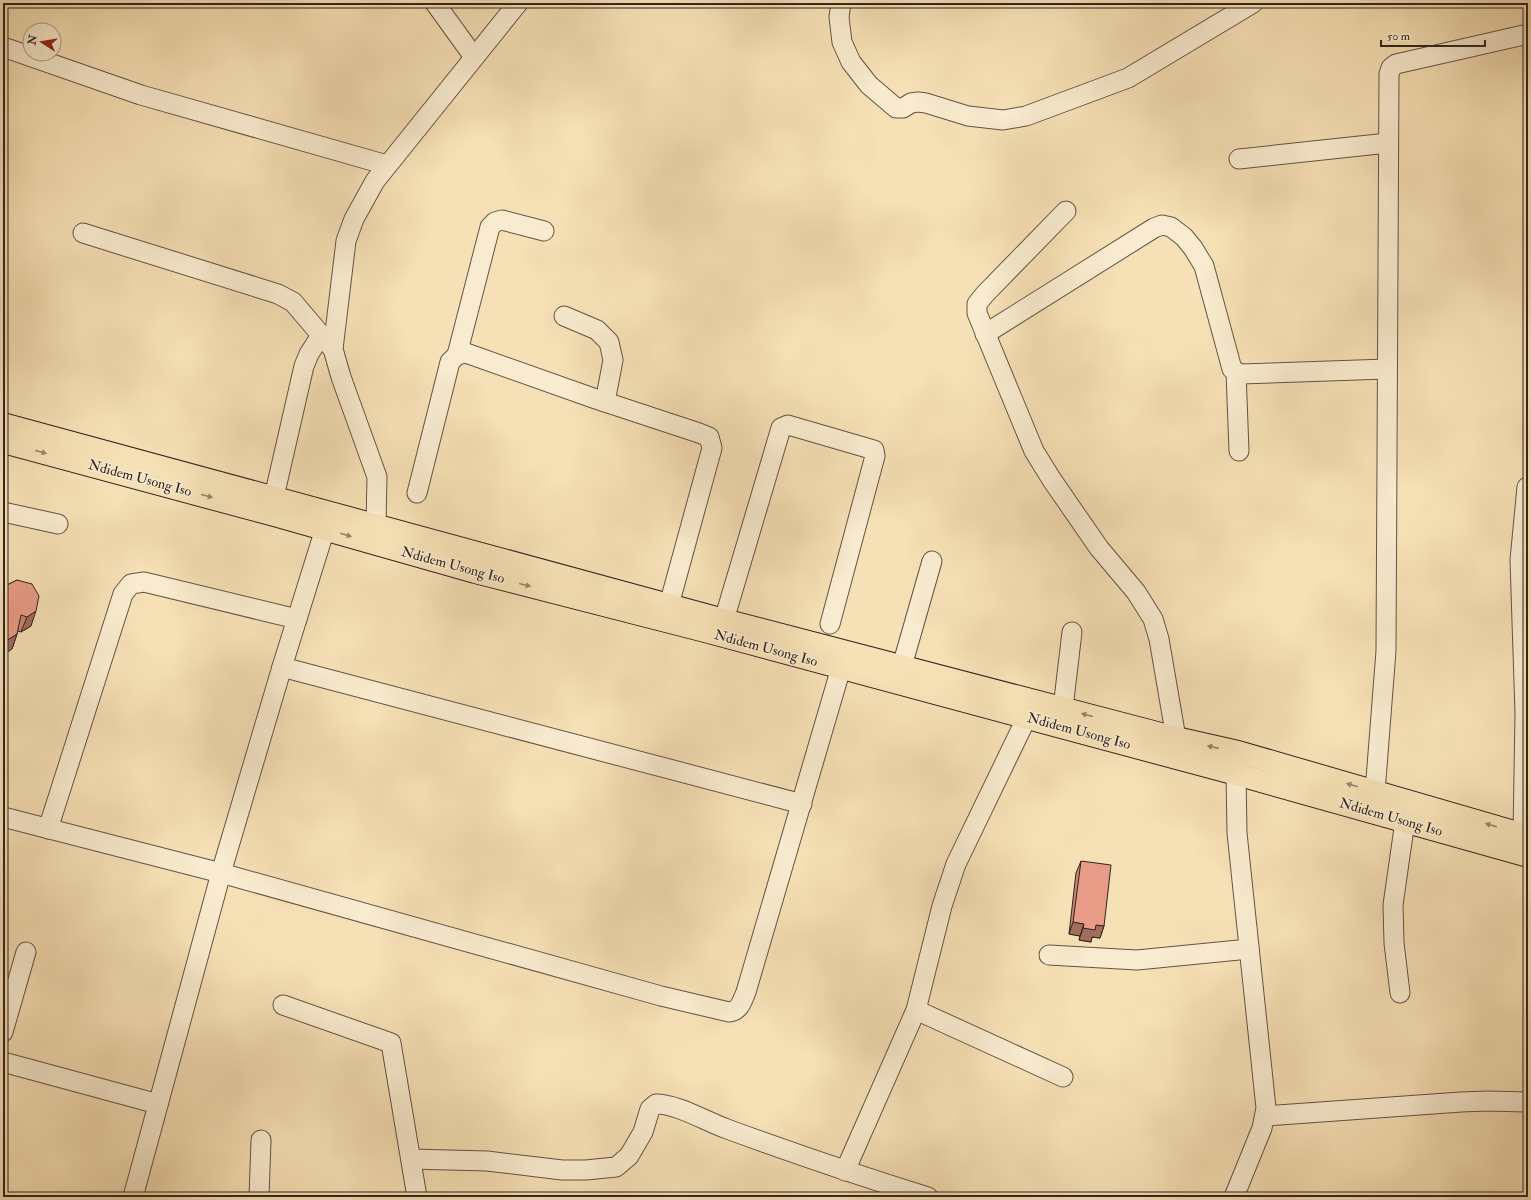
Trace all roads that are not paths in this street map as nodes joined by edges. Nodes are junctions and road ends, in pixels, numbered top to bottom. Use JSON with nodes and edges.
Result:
{"nodes":[{"id":1,"x":435,"y":3,"type":"edge"},
{"id":2,"x":518,"y":3,"type":"edge"},
{"id":3,"x":841,"y":3,"type":"edge"},
{"id":4,"x":1254,"y":3,"type":"edge"},
{"id":5,"x":1528,"y":34,"type":"edge"},
{"id":6,"x":3,"y":47,"type":"edge"},
{"id":7,"x":474,"y":57,"type":"junction"},
{"id":8,"x":1388,"y":143,"type":"junction"},
{"id":9,"x":1239,"y":159,"type":"dead end"},
{"id":10,"x":387,"y":165,"type":"junction"},
{"id":11,"x":1066,"y":211,"type":"dead end"},
{"id":12,"x":544,"y":231,"type":"dead end"},
{"id":13,"x":83,"y":233,"type":"dead end"},
{"id":14,"x":564,"y":316,"type":"dead end"},
{"id":15,"x":985,"y":334,"type":"junction"},
{"id":16,"x":327,"y":342,"type":"junction"},
{"id":17,"x":457,"y":356,"type":"junction"},
{"id":18,"x":1387,"y":369,"type":"junction"},
{"id":19,"x":1236,"y":372,"type":"junction"},
{"id":20,"x":605,"y":402,"type":"junction"},
{"id":21,"x":3,"y":424,"type":"edge"},
{"id":22,"x":3,"y":442,"type":"edge"},
{"id":23,"x":1239,"y":451,"type":"dead end"},
{"id":24,"x":1527,"y":487,"type":"edge"},
{"id":25,"x":418,"y":492,"type":"dead end"},
{"id":26,"x":274,"y":497,"type":"junction"},
{"id":27,"x":3,"y":512,"type":"edge"},
{"id":28,"x":58,"y":524,"type":"dead end"},
{"id":29,"x":376,"y":525,"type":"junction"},
{"id":30,"x":325,"y":529,"type":"junction"},
{"id":31,"x":932,"y":561,"type":"dead end"},
{"id":32,"x":669,"y":605,"type":"junction"},
{"id":33,"x":297,"y":619,"type":"junction"},
{"id":34,"x":724,"y":620,"type":"junction"},
{"id":35,"x":830,"y":624,"type":"dead end"},
{"id":36,"x":1072,"y":632,"type":"dead end"},
{"id":37,"x":902,"y":666,"type":"junction"},
{"id":38,"x":282,"y":667,"type":"junction"},
{"id":39,"x":841,"y":668,"type":"junction"},
{"id":40,"x":1063,"y":708,"type":"junction"},
{"id":41,"x":1027,"y":717,"type":"junction"},
{"id":42,"x":1176,"y":738,"type":"junction"},
{"id":43,"x":1238,"y":752,"type":"junction"},
{"id":44,"x":1236,"y":774,"type":"junction"},
{"id":45,"x":1375,"y":792,"type":"junction"},
{"id":46,"x":802,"y":804,"type":"junction"},
{"id":47,"x":3,"y":817,"type":"edge"},
{"id":48,"x":1405,"y":821,"type":"junction"},
{"id":49,"x":48,"y":829,"type":"junction"},
{"id":50,"x":1526,"y":835,"type":"edge"},
{"id":51,"x":1528,"y":856,"type":"edge"},
{"id":52,"x":221,"y":873,"type":"junction"},
{"id":53,"x":1250,"y":949,"type":"junction"},
{"id":54,"x":26,"y":952,"type":"dead end"},
{"id":55,"x":1049,"y":955,"type":"dead end"},
{"id":56,"x":1400,"y":994,"type":"dead end"},
{"id":57,"x":283,"y":1004,"type":"dead end"},
{"id":58,"x":916,"y":1010,"type":"junction"},
{"id":59,"x":3,"y":1032,"type":"edge"},
{"id":60,"x":3,"y":1062,"type":"edge"},
{"id":61,"x":1063,"y":1077,"type":"dead end"},
{"id":62,"x":1528,"y":1102,"type":"edge"},
{"id":63,"x":158,"y":1104,"type":"junction"},
{"id":64,"x":1265,"y":1116,"type":"junction"},
{"id":65,"x":261,"y":1140,"type":"dead end"},
{"id":66,"x":411,"y":1159,"type":"junction"},
{"id":67,"x":845,"y":1171,"type":"junction"},
{"id":68,"x":133,"y":1197,"type":"edge"},
{"id":69,"x":259,"y":1197,"type":"edge"},
{"id":70,"x":417,"y":1197,"type":"edge"},
{"id":71,"x":928,"y":1197,"type":"edge"},
{"id":72,"x":1234,"y":1197,"type":"edge"}],
"edges":[{"from":1,"to":7,"type":"street"},
{"from":2,"to":7,"type":"street"},
{"from":3,"to":4,"type":"street"},
{"from":5,"to":8,"type":"street"},
{"from":6,"to":10,"type":"street"},
{"from":7,"to":10,"type":"street"},
{"from":8,"to":9,"type":"street"},
{"from":8,"to":18,"type":"street"},
{"from":10,"to":16,"type":"street"},
{"from":11,"to":15,"type":"street"},
{"from":12,"to":17,"type":"street"},
{"from":13,"to":16,"type":"street"},
{"from":14,"to":20,"type":"street"},
{"from":15,"to":19,"type":"street"},
{"from":15,"to":42,"type":"street"},
{"from":16,"to":26,"type":"street"},
{"from":16,"to":29,"type":"street"},
{"from":17,"to":20,"type":"street"},
{"from":17,"to":25,"type":"street"},
{"from":18,"to":19,"type":"street"},
{"from":18,"to":45,"type":"street"},
{"from":19,"to":23,"type":"street"},
{"from":20,"to":32,"type":"street"},
{"from":21,"to":26,"type":"highway","name":"Ndidem Usong Iso"},
{"from":22,"to":30,"type":"highway","name":"Ndidem Usong Iso","one_way":true},
{"from":24,"to":50,"type":"street"},
{"from":26,"to":29,"type":"highway","name":"Ndidem Usong Iso"},
{"from":27,"to":28,"type":"street"},
{"from":29,"to":32,"type":"highway","name":"Ndidem Usong Iso"},
{"from":30,"to":33,"type":"street"},
{"from":30,"to":39,"type":"highway","name":"Ndidem Usong Iso","one_way":true},
{"from":31,"to":37,"type":"street"},
{"from":32,"to":34,"type":"highway","name":"Ndidem Usong Iso"},
{"from":33,"to":38,"type":"street"},
{"from":33,"to":49,"type":"street"},
{"from":34,"to":35,"type":"street"},
{"from":34,"to":37,"type":"highway","name":"Ndidem Usong Iso"},
{"from":36,"to":40,"type":"street"},
{"from":37,"to":40,"type":"highway","name":"Ndidem Usong Iso"},
{"from":38,"to":46,"type":"street"},
{"from":38,"to":52,"type":"street"},
{"from":39,"to":41,"type":"highway","name":"Ndidem Usong Iso"},
{"from":39,"to":46,"type":"street"},
{"from":42,"to":40,"type":"highway","name":"Ndidem Usong Iso","one_way":true},
{"from":41,"to":44,"type":"highway","name":"Ndidem Usong Iso"},
{"from":41,"to":58,"type":"street"},
{"from":43,"to":42,"type":"highway","name":"Ndidem Usong Iso","one_way":true},
{"from":43,"to":44,"type":"street"},
{"from":45,"to":43,"type":"highway","name":"Ndidem Usong Iso","one_way":true},
{"from":44,"to":48,"type":"highway","name":"Ndidem Usong Iso"},
{"from":44,"to":53,"type":"street"},
{"from":50,"to":45,"type":"highway","name":"Ndidem Usong Iso","one_way":true},
{"from":46,"to":52,"type":"street"},
{"from":47,"to":49,"type":"street"},
{"from":48,"to":51,"type":"highway","name":"Ndidem Usong Iso"},
{"from":48,"to":56,"type":"street"},
{"from":49,"to":52,"type":"street"},
{"from":52,"to":63,"type":"street"},
{"from":53,"to":55,"type":"street"},
{"from":53,"to":64,"type":"street"},
{"from":54,"to":59,"type":"street"},
{"from":57,"to":66,"type":"street"},
{"from":58,"to":61,"type":"street"},
{"from":58,"to":67,"type":"street"},
{"from":60,"to":63,"type":"street"},
{"from":62,"to":64,"type":"street"},
{"from":63,"to":68,"type":"street"},
{"from":64,"to":72,"type":"street"},
{"from":65,"to":69,"type":"street"},
{"from":66,"to":67,"type":"street"},
{"from":66,"to":70,"type":"street"},
{"from":67,"to":71,"type":"street"}]}
